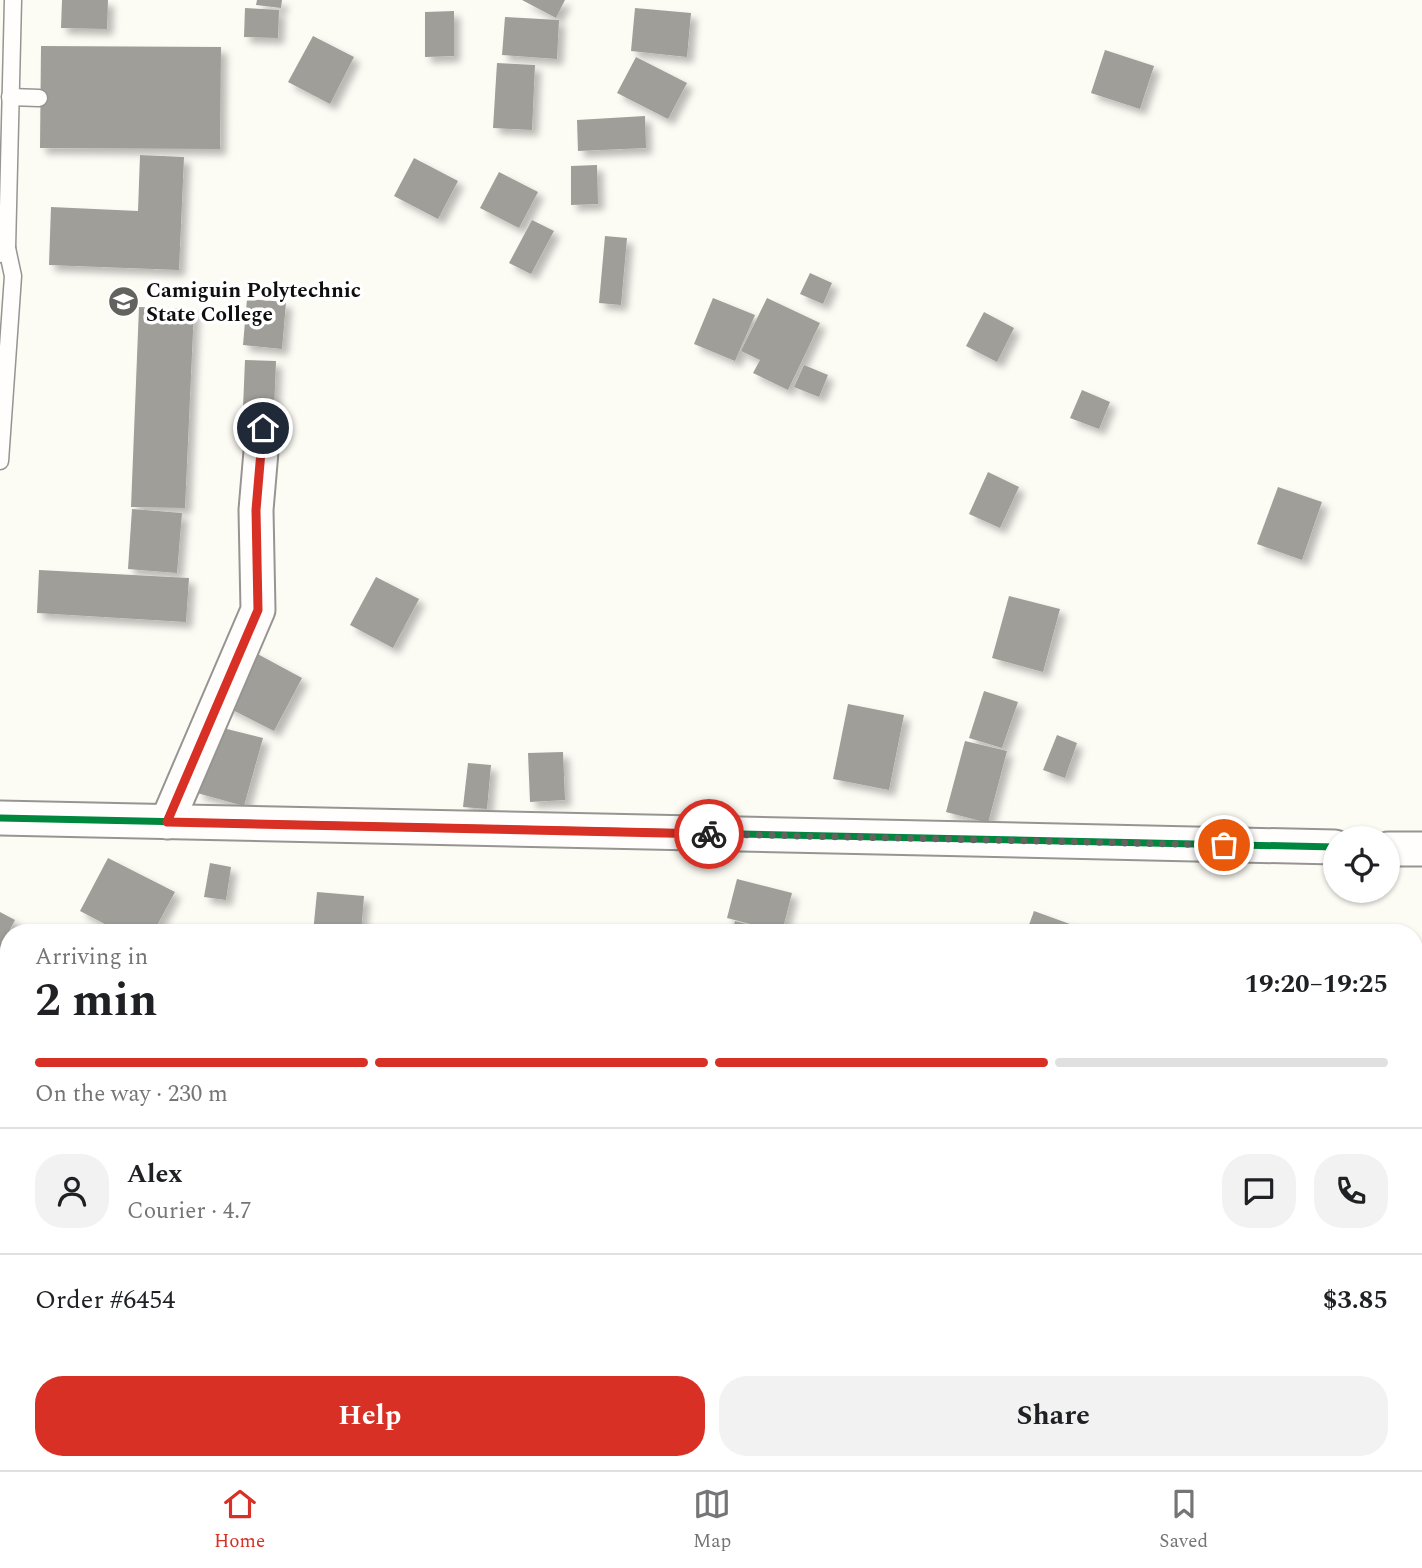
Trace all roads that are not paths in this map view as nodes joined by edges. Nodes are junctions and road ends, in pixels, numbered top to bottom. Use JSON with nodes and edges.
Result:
{"nodes":[{"id":1,"x":13,"y":0,"type":"edge"},
{"id":2,"x":10,"y":97,"type":"junction"},
{"id":3,"x":39,"y":98,"type":"dead end"},
{"id":4,"x":4,"y":251,"type":"edge"},
{"id":5,"x":263,"y":428,"type":"dead end"},
{"id":6,"x":0,"y":461,"type":"edge"},
{"id":7,"x":0,"y":818,"type":"edge"},
{"id":8,"x":167,"y":822,"type":"junction"},
{"id":9,"x":1323,"y":847,"type":"edge"},
{"id":10,"x":1400,"y":849,"type":"edge"},
{"id":11,"x":1422,"y":849,"type":"edge"}],
"edges":[{"from":1,"to":2,"type":"lane"},
{"from":2,"to":3,"type":"lane"},
{"from":2,"to":4,"type":"lane"},
{"from":4,"to":6,"type":"lane"},
{"from":5,"to":8,"type":"street"},
{"from":7,"to":8,"type":"street"},
{"from":8,"to":9,"type":"street"},
{"from":10,"to":11,"type":"street"}]}
